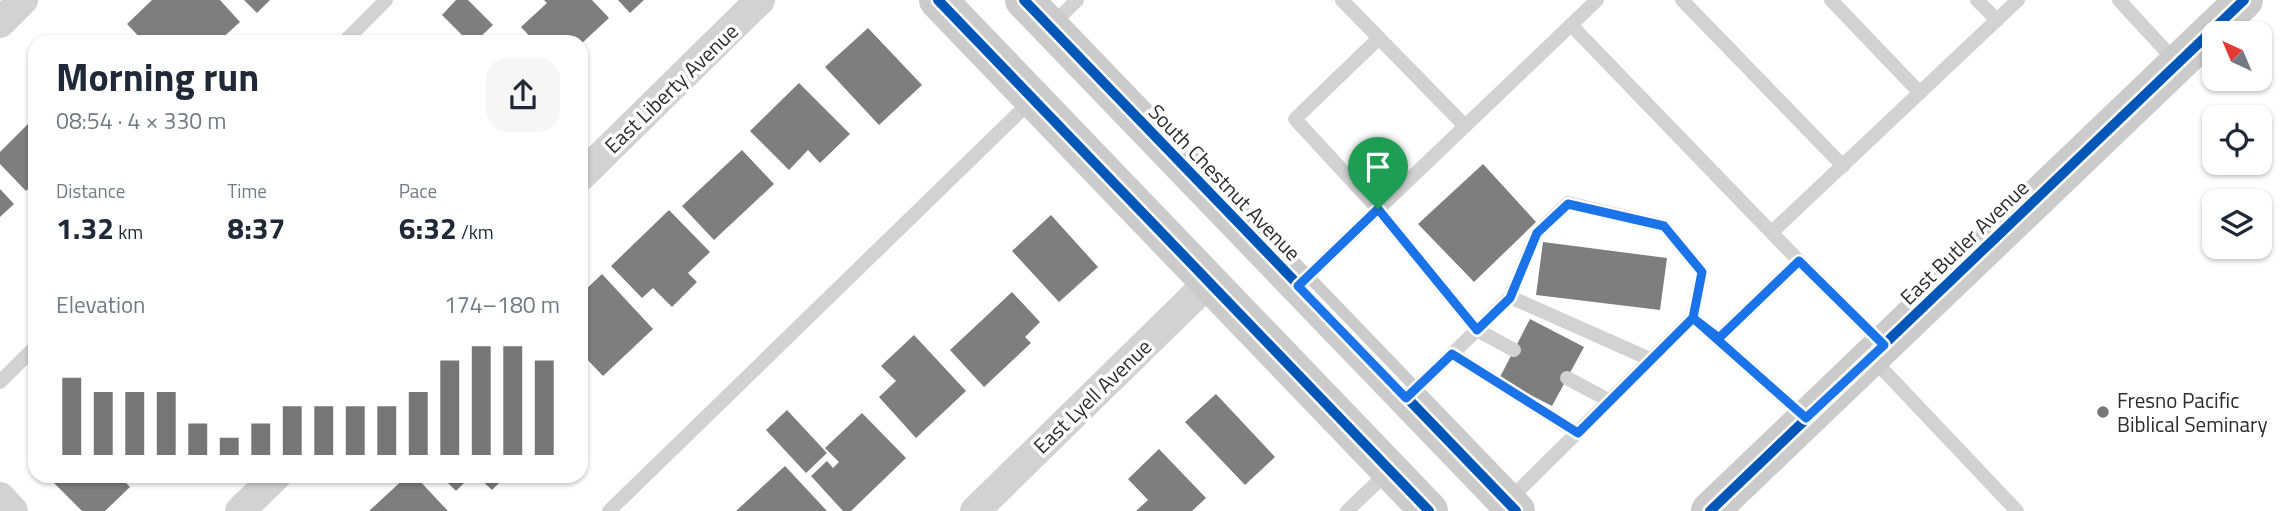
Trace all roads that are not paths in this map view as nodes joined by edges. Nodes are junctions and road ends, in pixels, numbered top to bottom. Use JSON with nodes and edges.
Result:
{"nodes":[{"id":1,"x":23,"y":0,"type":"edge"},
{"id":2,"x":386,"y":0,"type":"edge"},
{"id":3,"x":760,"y":0,"type":"edge"},
{"id":4,"x":938,"y":0,"type":"edge"},
{"id":5,"x":1077,"y":0,"type":"edge"},
{"id":6,"x":1342,"y":0,"type":"edge"},
{"id":7,"x":1597,"y":0,"type":"edge"},
{"id":8,"x":1682,"y":0,"type":"edge"},
{"id":9,"x":1831,"y":0,"type":"edge"},
{"id":10,"x":1977,"y":0,"type":"edge"},
{"id":11,"x":2018,"y":0,"type":"edge"},
{"id":12,"x":2119,"y":0,"type":"edge"},
{"id":13,"x":2244,"y":0,"type":"edge"},
{"id":14,"x":1037,"y":13,"type":"edge"},
{"id":15,"x":1997,"y":20,"type":"junction"},
{"id":16,"x":0,"y":23,"type":"edge"},
{"id":17,"x":1571,"y":25,"type":"junction"},
{"id":18,"x":351,"y":35,"type":"edge"},
{"id":19,"x":1379,"y":38,"type":"junction"},
{"id":20,"x":2178,"y":64,"type":"junction"},
{"id":21,"x":1920,"y":93,"type":"junction"},
{"id":22,"x":1033,"y":99,"type":"junction"},
{"id":23,"x":1465,"y":127,"type":"junction"},
{"id":24,"x":1843,"y":166,"type":"junction"},
{"id":25,"x":588,"y":169,"type":"edge"},
{"id":26,"x":1378,"y":209,"type":"junction"},
{"id":27,"x":1773,"y":231,"type":"junction"},
{"id":28,"x":1799,"y":261,"type":"junction"},
{"id":29,"x":1209,"y":282,"type":"junction"},
{"id":30,"x":1298,"y":286,"type":"junction"},
{"id":31,"x":1510,"y":298,"type":"junction"},
{"id":32,"x":1693,"y":318,"type":"junction"},
{"id":33,"x":1477,"y":330,"type":"junction"},
{"id":34,"x":1719,"y":338,"type":"junction"},
{"id":35,"x":1514,"y":350,"type":"dead end"},
{"id":36,"x":1877,"y":351,"type":"junction"},
{"id":37,"x":28,"y":354,"type":"edge"},
{"id":38,"x":1452,"y":354,"type":"junction"},
{"id":39,"x":1652,"y":360,"type":"junction"},
{"id":40,"x":1567,"y":378,"type":"dead end"},
{"id":41,"x":0,"y":382,"type":"edge"},
{"id":42,"x":1406,"y":398,"type":"junction"},
{"id":43,"x":1610,"y":401,"type":"junction"},
{"id":44,"x":1806,"y":418,"type":"junction"},
{"id":45,"x":1578,"y":433,"type":"junction"},
{"id":46,"x":1390,"y":470,"type":"junction"},
{"id":47,"x":269,"y":483,"type":"edge"},
{"id":48,"x":0,"y":497,"type":"edge"},
{"id":49,"x":1511,"y":507,"type":"edge"},
{"id":50,"x":13,"y":511,"type":"edge"},
{"id":51,"x":240,"y":511,"type":"edge"},
{"id":52,"x":609,"y":511,"type":"edge"},
{"id":53,"x":975,"y":511,"type":"edge"},
{"id":54,"x":1348,"y":511,"type":"edge"},
{"id":55,"x":1429,"y":511,"type":"edge"},
{"id":56,"x":1710,"y":511,"type":"edge"},
{"id":57,"x":2017,"y":511,"type":"edge"}],
"edges":[{"from":1,"to":16,"type":"street"},
{"from":2,"to":18,"type":"lane"},
{"from":3,"to":25,"type":"street","name":"East Liberty Avenue"},
{"from":4,"to":22,"type":"main road"},
{"from":5,"to":14,"type":"lane"},
{"from":6,"to":19,"type":"lane"},
{"from":7,"to":17,"type":"lane"},
{"from":8,"to":24,"type":"lane"},
{"from":9,"to":21,"type":"lane"},
{"from":10,"to":15,"type":"lane"},
{"from":11,"to":15,"type":"lane"},
{"from":12,"to":20,"type":"lane"},
{"from":13,"to":20,"type":"main road","name":"East Butler Avenue"},
{"from":14,"to":30,"type":"main road","name":"South Chestnut Avenue"},
{"from":15,"to":21,"type":"lane"},
{"from":17,"to":23,"type":"lane"},
{"from":17,"to":27,"type":"lane"},
{"from":19,"to":23,"type":"lane"},
{"from":19,"to":26,"type":"lane"},
{"from":20,"to":36,"type":"main road","name":"East Butler Avenue"},
{"from":21,"to":24,"type":"lane"},
{"from":22,"to":29,"type":"main road"},
{"from":22,"to":52,"type":"lane"},
{"from":23,"to":26,"type":"lane"},
{"from":24,"to":27,"type":"lane"},
{"from":26,"to":30,"type":"lane"},
{"from":26,"to":33,"type":"lane"},
{"from":27,"to":28,"type":"lane"},
{"from":28,"to":34,"type":"lane"},
{"from":28,"to":36,"type":"lane"},
{"from":29,"to":46,"type":"main road"},
{"from":29,"to":53,"type":"street","name":"East Lyell Avenue"},
{"from":30,"to":42,"type":"main road","name":"South Chestnut Avenue"},
{"from":31,"to":32,"type":"lane"},
{"from":31,"to":33,"type":"lane"},
{"from":31,"to":39,"type":"lane"},
{"from":32,"to":34,"type":"lane"},
{"from":32,"to":39,"type":"lane"},
{"from":33,"to":35,"type":"lane"},
{"from":33,"to":38,"type":"lane"},
{"from":34,"to":44,"type":"lane"},
{"from":36,"to":44,"type":"main road","name":"East Butler Avenue"},
{"from":36,"to":57,"type":"lane"},
{"from":37,"to":41,"type":"lane"},
{"from":38,"to":42,"type":"lane"},
{"from":38,"to":45,"type":"lane"},
{"from":39,"to":43,"type":"lane"},
{"from":40,"to":43,"type":"lane"},
{"from":42,"to":49,"type":"main road","name":"South Chestnut Avenue"},
{"from":43,"to":45,"type":"lane"},
{"from":44,"to":56,"type":"main road","name":"East Butler Avenue"},
{"from":45,"to":49,"type":"lane"},
{"from":46,"to":54,"type":"lane"},
{"from":46,"to":55,"type":"main road"},
{"from":47,"to":51,"type":"street"},
{"from":48,"to":50,"type":"street"}]}
